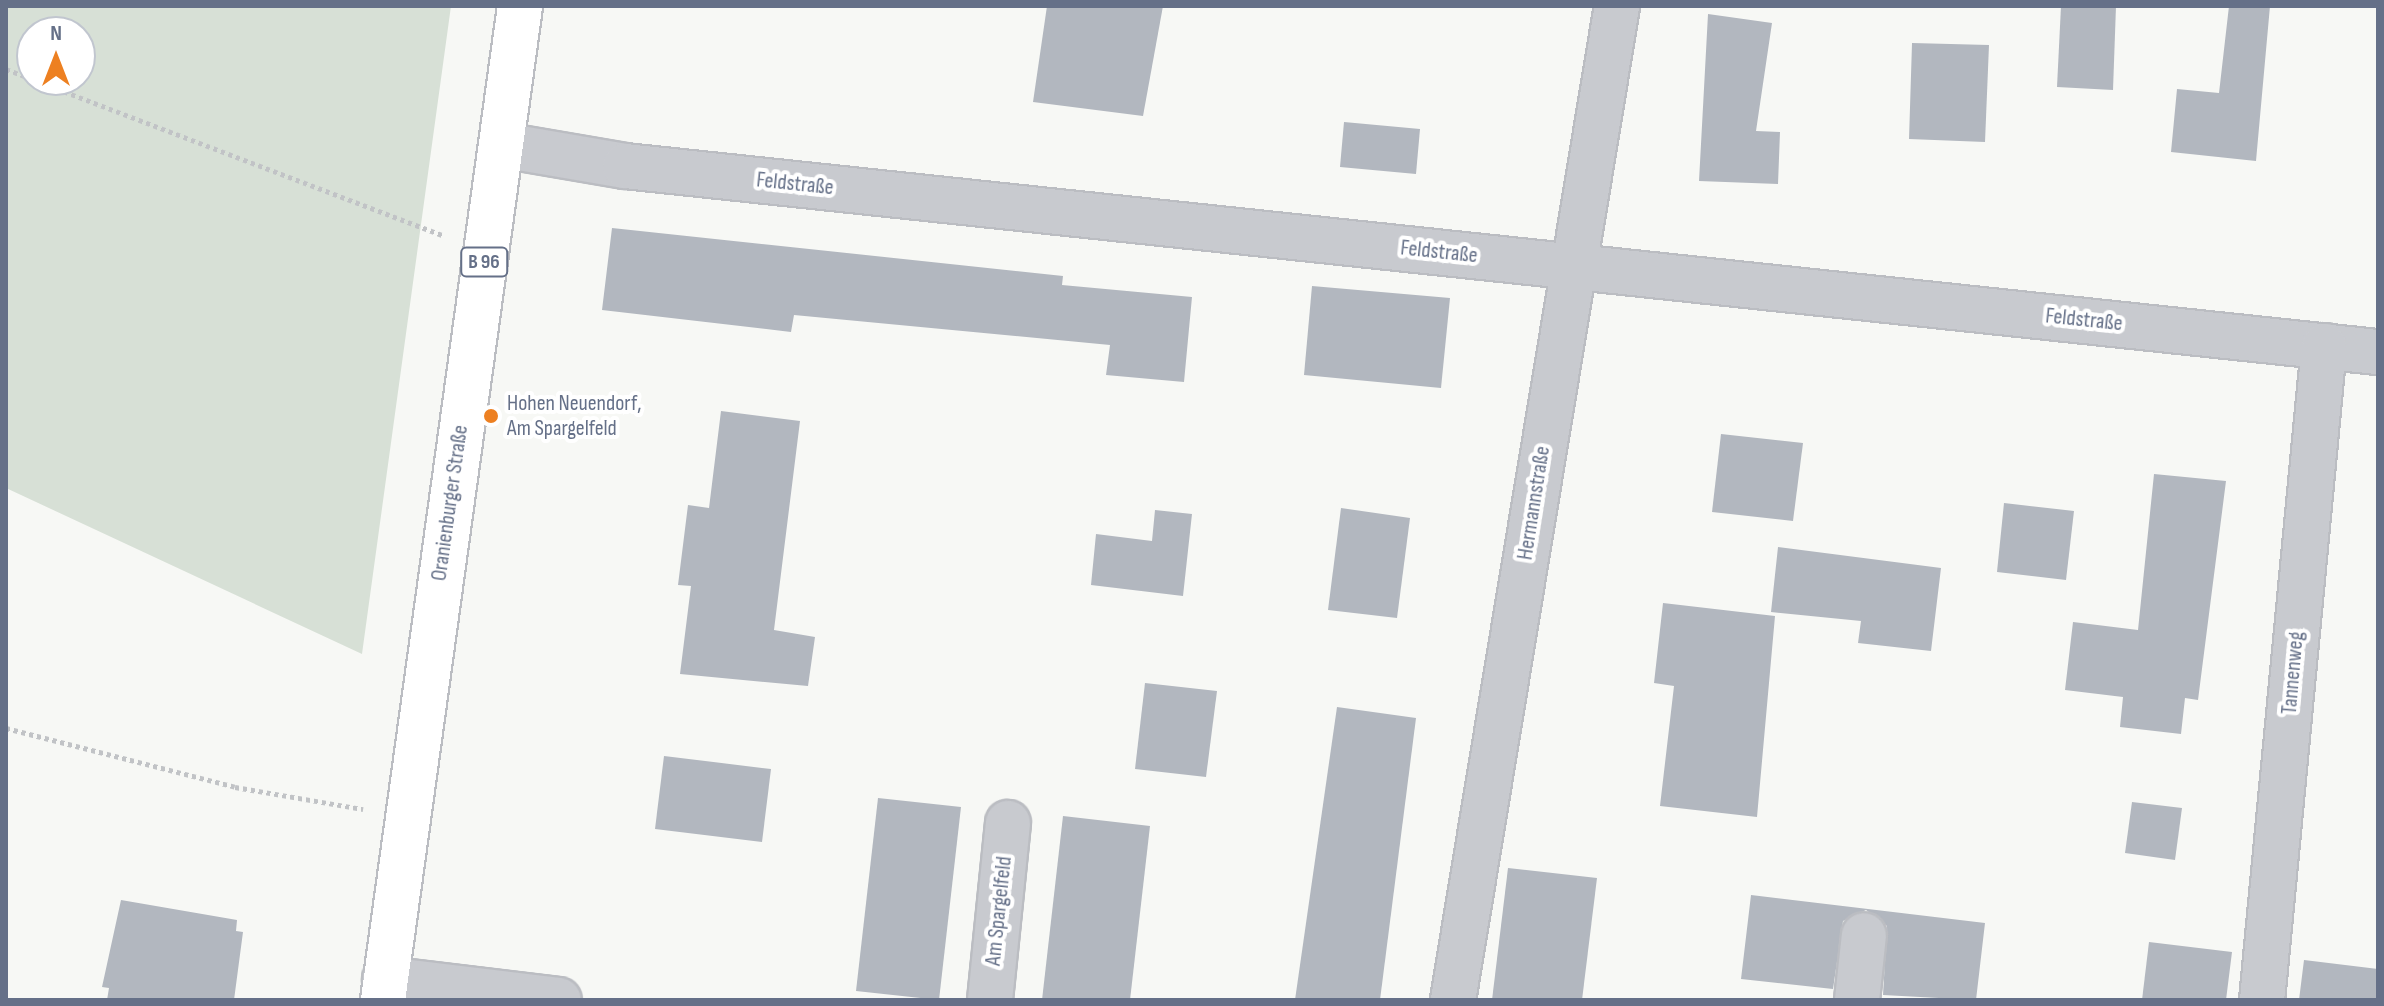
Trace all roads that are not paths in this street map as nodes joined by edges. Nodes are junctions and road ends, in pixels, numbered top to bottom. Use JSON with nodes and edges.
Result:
{"nodes":[{"id":1,"x":520,"y":6,"type":"edge"},
{"id":2,"x":1617,"y":6,"type":"edge"},
{"id":3,"x":502,"y":145,"type":"junction"},
{"id":4,"x":1572,"y":266,"type":"junction"},
{"id":5,"x":2324,"y":346,"type":"junction"},
{"id":6,"x":2378,"y":352,"type":"edge"},
{"id":7,"x":1008,"y":823,"type":"dead end"},
{"id":8,"x":1864,"y":935,"type":"dead end"},
{"id":9,"x":384,"y":990,"type":"edge"},
{"id":10,"x":559,"y":1000,"type":"edge"},
{"id":11,"x":990,"y":1000,"type":"edge"},
{"id":12,"x":1453,"y":1000,"type":"edge"},
{"id":13,"x":1857,"y":1000,"type":"edge"},
{"id":14,"x":2262,"y":1000,"type":"edge"}],
"edges":[{"from":1,"to":3,"type":"main road","name":"Oranienburger Straße","number":"B 96"},
{"from":2,"to":4,"type":"street","name":"Hermannstraße"},
{"from":3,"to":4,"type":"street","name":"Feldstraße"},
{"from":3,"to":9,"type":"main road","name":"Oranienburger Straße","number":"B 96"},
{"from":4,"to":5,"type":"street","name":"Feldstraße"},
{"from":4,"to":12,"type":"street","name":"Hermannstraße"},
{"from":5,"to":6,"type":"street","name":"Feldstraße"},
{"from":5,"to":14,"type":"street","name":"Tannenweg"},
{"from":7,"to":11,"type":"street","name":"Am Spargelfeld"},
{"from":8,"to":13,"type":"street"},
{"from":9,"to":10,"type":"street"}]}
